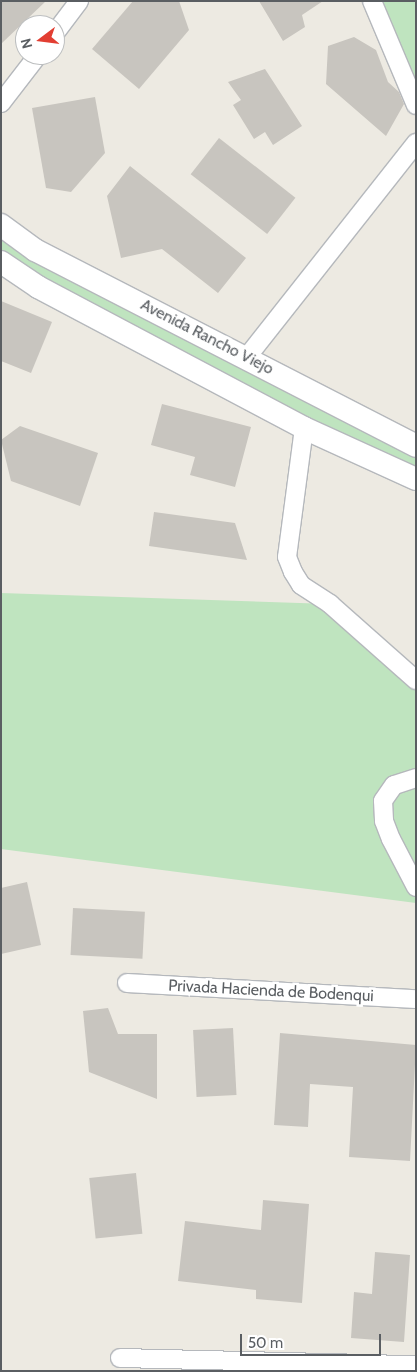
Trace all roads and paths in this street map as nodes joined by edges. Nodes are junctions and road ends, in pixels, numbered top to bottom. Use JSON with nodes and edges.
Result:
{"nodes":[{"id":1,"x":79,"y":1,"type":"edge"},
{"id":2,"x":372,"y":1,"type":"edge"},
{"id":3,"x":65,"y":20,"type":"edge"},
{"id":4,"x":30,"y":65,"type":"edge"},
{"id":5,"x":1,"y":104,"type":"edge"},
{"id":6,"x":416,"y":105,"type":"edge"},
{"id":7,"x":416,"y":143,"type":"edge"},
{"id":8,"x":1,"y":225,"type":"edge"},
{"id":9,"x":1,"y":262,"type":"edge"},
{"id":10,"x":212,"y":340,"type":"junction"},
{"id":11,"x":247,"y":357,"type":"junction"},
{"id":12,"x":198,"y":372,"type":"junction"},
{"id":13,"x":367,"y":421,"type":"junction"},
{"id":14,"x":304,"y":428,"type":"junction"},
{"id":15,"x":416,"y":446,"type":"edge"},
{"id":16,"x":354,"y":451,"type":"junction"},
{"id":17,"x":416,"y":479,"type":"edge"},
{"id":18,"x":416,"y":680,"type":"edge"},
{"id":19,"x":416,"y":778,"type":"edge"},
{"id":20,"x":416,"y":888,"type":"edge"},
{"id":21,"x":127,"y":984,"type":"dead end"},
{"id":22,"x":416,"y":999,"type":"edge"},
{"id":23,"x":120,"y":1358,"type":"dead end"},
{"id":24,"x":416,"y":1365,"type":"edge"}],
"edges":[{"from":1,"to":3,"type":"street"},
{"from":2,"to":6,"type":"street"},
{"from":4,"to":5,"type":"street"},
{"from":7,"to":11,"type":"street"},
{"from":8,"to":10,"type":"street","name":"Avenida Rancho Viejo"},
{"from":9,"to":12,"type":"street","name":"Avenida Rancho Viejo"},
{"from":10,"to":11,"type":"street","name":"Avenida Rancho Viejo"},
{"from":10,"to":12,"type":"street"},
{"from":11,"to":13,"type":"street","name":"Avenida Rancho Viejo"},
{"from":12,"to":14,"type":"street","name":"Avenida Rancho Viejo"},
{"from":13,"to":15,"type":"street","name":"Avenida Rancho Viejo"},
{"from":13,"to":16,"type":"street"},
{"from":14,"to":16,"type":"street","name":"Avenida Rancho Viejo"},
{"from":14,"to":18,"type":"street"},
{"from":16,"to":17,"type":"street","name":"Avenida Rancho Viejo"},
{"from":19,"to":20,"type":"street"},
{"from":21,"to":22,"type":"street","name":"Privada Hacienda de Bodenqui"},
{"from":23,"to":24,"type":"street"}]}
